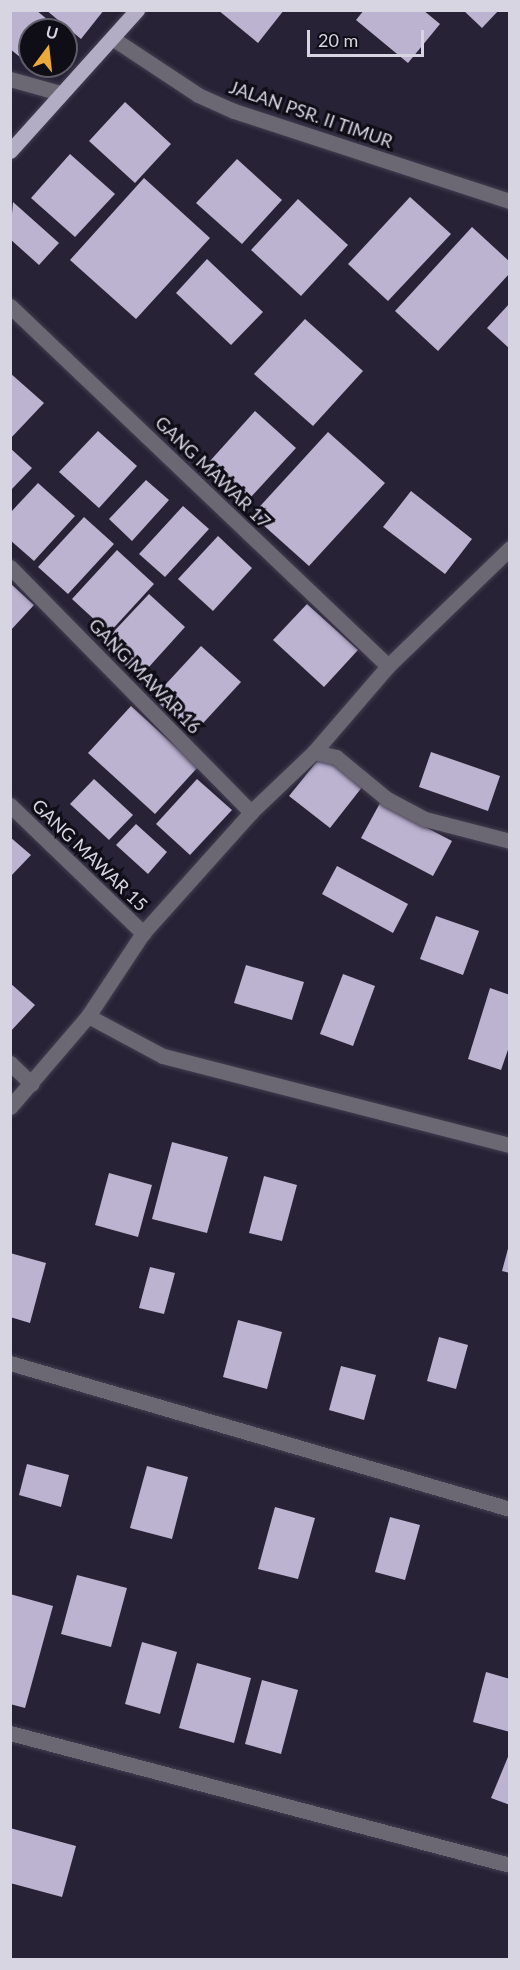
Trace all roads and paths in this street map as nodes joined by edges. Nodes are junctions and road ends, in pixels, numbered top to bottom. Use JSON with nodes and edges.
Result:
{"nodes":[{"id":1,"x":137,"y":10,"type":"edge"},
{"id":2,"x":112,"y":38,"type":"junction"},
{"id":3,"x":10,"y":79,"type":"edge"},
{"id":4,"x":60,"y":93,"type":"junction"},
{"id":5,"x":10,"y":151,"type":"edge"},
{"id":6,"x":510,"y":201,"type":"edge"},
{"id":7,"x":10,"y":306,"type":"edge"},
{"id":8,"x":510,"y":548,"type":"edge"},
{"id":9,"x":10,"y":567,"type":"edge"},
{"id":10,"x":388,"y":666,"type":"junction"},
{"id":11,"x":314,"y":752,"type":"junction"},
{"id":12,"x":10,"y":806,"type":"edge"},
{"id":13,"x":251,"y":812,"type":"junction"},
{"id":14,"x":510,"y":841,"type":"edge"},
{"id":15,"x":143,"y":933,"type":"junction"},
{"id":16,"x":88,"y":1016,"type":"junction"},
{"id":17,"x":10,"y":1063,"type":"edge"},
{"id":18,"x":32,"y":1084,"type":"junction"},
{"id":19,"x":10,"y":1107,"type":"edge"},
{"id":20,"x":510,"y":1145,"type":"edge"},
{"id":21,"x":12,"y":1369,"type":"edge"},
{"id":22,"x":510,"y":1509,"type":"edge"},
{"id":23,"x":10,"y":1733,"type":"edge"},
{"id":24,"x":510,"y":1865,"type":"edge"}],
"edges":[{"from":1,"to":2,"type":"main road"},
{"from":2,"to":4,"type":"main road"},
{"from":2,"to":6,"type":"street","name":"JALAN PSR. II TIMUR"},
{"from":3,"to":4,"type":"street"},
{"from":4,"to":5,"type":"main road"},
{"from":7,"to":10,"type":"street","name":"GANG MAWAR 17"},
{"from":8,"to":10,"type":"street"},
{"from":9,"to":13,"type":"street","name":"GANG MAWAR 16"},
{"from":10,"to":11,"type":"street"},
{"from":11,"to":13,"type":"street"},
{"from":11,"to":14,"type":"street"},
{"from":12,"to":15,"type":"street","name":"GANG MAWAR 15"},
{"from":13,"to":15,"type":"street"},
{"from":15,"to":16,"type":"street"},
{"from":16,"to":18,"type":"street"},
{"from":16,"to":20,"type":"street"},
{"from":17,"to":18,"type":"street"},
{"from":18,"to":19,"type":"street"},
{"from":21,"to":22,"type":"street"},
{"from":23,"to":24,"type":"street"}]}
